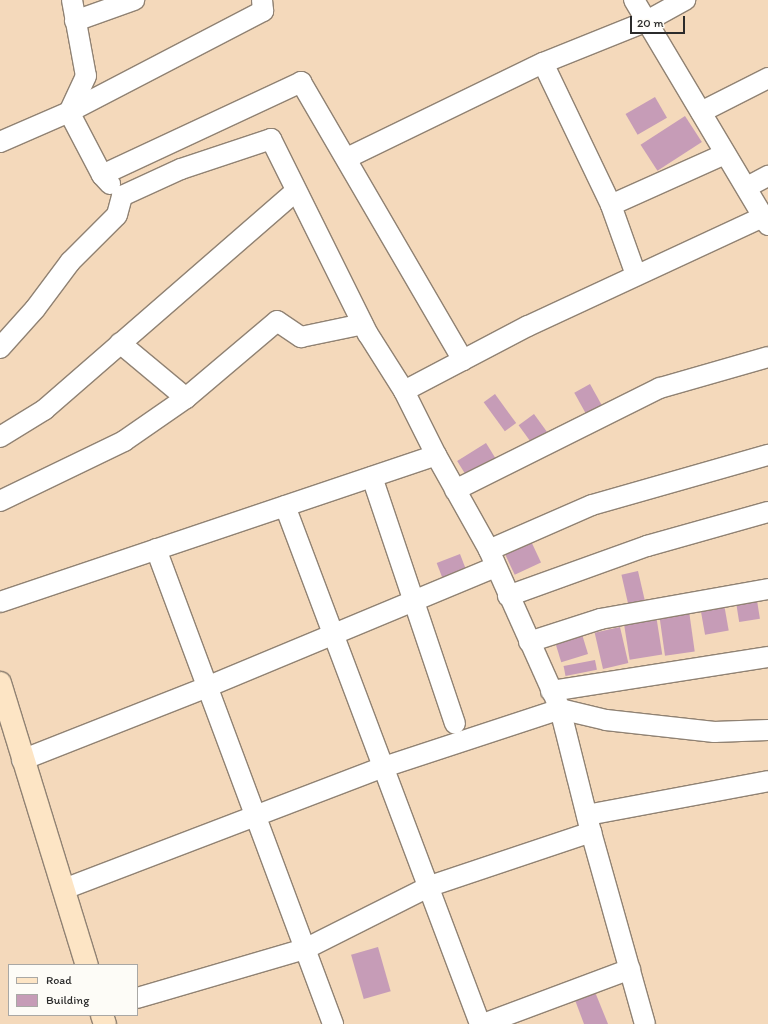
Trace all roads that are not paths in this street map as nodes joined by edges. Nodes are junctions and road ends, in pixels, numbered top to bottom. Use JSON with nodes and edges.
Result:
{"nodes":[{"id":1,"x":72,"y":0,"type":"edge"},
{"id":2,"x":134,"y":0,"type":"edge"},
{"id":3,"x":262,"y":0,"type":"edge"},
{"id":4,"x":634,"y":0,"type":"edge"},
{"id":5,"x":685,"y":0,"type":"edge"},
{"id":6,"x":75,"y":21,"type":"junction"},
{"id":7,"x":645,"y":22,"type":"junction"},
{"id":8,"x":543,"y":63,"type":"junction"},
{"id":9,"x":768,"y":78,"type":"edge"},
{"id":10,"x":69,"y":112,"type":"junction"},
{"id":11,"x":701,"y":112,"type":"junction"},
{"id":12,"x":0,"y":142,"type":"edge"},
{"id":13,"x":725,"y":154,"type":"junction"},
{"id":14,"x":347,"y":158,"type":"junction"},
{"id":15,"x":102,"y":175,"type":"junction"},
{"id":16,"x":768,"y":176,"type":"edge"},
{"id":17,"x":746,"y":188,"type":"junction"},
{"id":18,"x":296,"y":191,"type":"junction"},
{"id":19,"x":122,"y":196,"type":"junction"},
{"id":20,"x":610,"y":205,"type":"junction"},
{"id":21,"x":765,"y":221,"type":"edge"},
{"id":22,"x":636,"y":275,"type":"junction"},
{"id":23,"x":363,"y":324,"type":"junction"},
{"id":24,"x":120,"y":343,"type":"junction"},
{"id":25,"x":0,"y":348,"type":"edge"},
{"id":26,"x":768,"y":357,"type":"edge"},
{"id":27,"x":462,"y":360,"type":"junction"},
{"id":28,"x":404,"y":391,"type":"junction"},
{"id":29,"x":186,"y":398,"type":"junction"},
{"id":30,"x":0,"y":437,"type":"edge"},
{"id":31,"x":436,"y":455,"type":"junction"},
{"id":32,"x":768,"y":455,"type":"edge"},
{"id":33,"x":372,"y":477,"type":"junction"},
{"id":34,"x":455,"y":490,"type":"junction"},
{"id":35,"x":0,"y":501,"type":"edge"},
{"id":36,"x":285,"y":506,"type":"junction"},
{"id":37,"x":768,"y":512,"type":"edge"},
{"id":38,"x":156,"y":549,"type":"junction"},
{"id":39,"x":492,"y":558,"type":"junction"},
{"id":40,"x":768,"y":589,"type":"edge"},
{"id":41,"x":508,"y":596,"type":"junction"},
{"id":42,"x":414,"y":601,"type":"junction"},
{"id":43,"x":0,"y":602,"type":"edge"},
{"id":44,"x":334,"y":634,"type":"junction"},
{"id":45,"x":529,"y":642,"type":"junction"},
{"id":46,"x":768,"y":656,"type":"edge"},
{"id":47,"x":0,"y":683,"type":"edge"},
{"id":48,"x":208,"y":687,"type":"junction"},
{"id":49,"x":551,"y":691,"type":"junction"},
{"id":50,"x":560,"y":709,"type":"junction"},
{"id":51,"x":455,"y":723,"type":"dead end"},
{"id":52,"x":768,"y":730,"type":"edge"},
{"id":53,"x":22,"y":760,"type":"junction"},
{"id":54,"x":384,"y":767,"type":"junction"},
{"id":55,"x":768,"y":781,"type":"edge"},
{"id":56,"x":256,"y":816,"type":"junction"},
{"id":57,"x":589,"y":824,"type":"junction"},
{"id":58,"x":430,"y":886,"type":"junction"},
{"id":59,"x":64,"y":889,"type":"junction"},
{"id":60,"x":305,"y":949,"type":"junction"},
{"id":61,"x":87,"y":964,"type":"edge"},
{"id":62,"x":630,"y":969,"type":"junction"},
{"id":63,"x":138,"y":998,"type":"edge"},
{"id":64,"x":333,"y":1024,"type":"edge"},
{"id":65,"x":480,"y":1024,"type":"edge"},
{"id":66,"x":483,"y":1024,"type":"edge"},
{"id":67,"x":645,"y":1024,"type":"edge"}],
"edges":[{"from":1,"to":6,"type":"street"},
{"from":2,"to":6,"type":"street"},
{"from":3,"to":10,"type":"street"},
{"from":4,"to":7,"type":"street"},
{"from":5,"to":7,"type":"street"},
{"from":6,"to":10,"type":"street"},
{"from":7,"to":8,"type":"street"},
{"from":7,"to":11,"type":"street"},
{"from":8,"to":14,"type":"street"},
{"from":8,"to":20,"type":"street"},
{"from":9,"to":11,"type":"street"},
{"from":10,"to":12,"type":"street"},
{"from":10,"to":15,"type":"street"},
{"from":11,"to":13,"type":"street"},
{"from":13,"to":17,"type":"street"},
{"from":13,"to":20,"type":"street"},
{"from":14,"to":15,"type":"street"},
{"from":14,"to":27,"type":"street"},
{"from":15,"to":19,"type":"street"},
{"from":16,"to":17,"type":"street"},
{"from":17,"to":21,"type":"street"},
{"from":18,"to":19,"type":"street"},
{"from":18,"to":23,"type":"street"},
{"from":18,"to":24,"type":"street"},
{"from":19,"to":25,"type":"street"},
{"from":20,"to":22,"type":"street"},
{"from":21,"to":22,"type":"street"},
{"from":22,"to":27,"type":"street"},
{"from":23,"to":28,"type":"street"},
{"from":23,"to":29,"type":"street"},
{"from":24,"to":29,"type":"street"},
{"from":24,"to":30,"type":"street"},
{"from":26,"to":34,"type":"street"},
{"from":27,"to":28,"type":"street"},
{"from":28,"to":31,"type":"street"},
{"from":29,"to":35,"type":"street"},
{"from":31,"to":33,"type":"street"},
{"from":31,"to":34,"type":"street"},
{"from":32,"to":39,"type":"street"},
{"from":33,"to":36,"type":"street"},
{"from":33,"to":42,"type":"street"},
{"from":34,"to":39,"type":"street"},
{"from":36,"to":38,"type":"street"},
{"from":36,"to":44,"type":"street"},
{"from":37,"to":41,"type":"street"},
{"from":38,"to":43,"type":"street"},
{"from":38,"to":48,"type":"street"},
{"from":39,"to":41,"type":"street"},
{"from":39,"to":42,"type":"street"},
{"from":40,"to":45,"type":"street"},
{"from":41,"to":45,"type":"street"},
{"from":42,"to":44,"type":"street"},
{"from":42,"to":51,"type":"street"},
{"from":44,"to":48,"type":"street"},
{"from":44,"to":54,"type":"street"},
{"from":45,"to":49,"type":"street"},
{"from":46,"to":49,"type":"street"},
{"from":47,"to":53,"type":"main road"},
{"from":48,"to":53,"type":"street"},
{"from":48,"to":56,"type":"street"},
{"from":49,"to":50,"type":"street"},
{"from":50,"to":52,"type":"street"},
{"from":50,"to":54,"type":"street"},
{"from":50,"to":57,"type":"street"},
{"from":53,"to":59,"type":"main road"},
{"from":54,"to":56,"type":"street"},
{"from":54,"to":58,"type":"street"},
{"from":55,"to":57,"type":"street"},
{"from":56,"to":59,"type":"street"},
{"from":56,"to":60,"type":"street"},
{"from":57,"to":58,"type":"street"},
{"from":57,"to":62,"type":"street"},
{"from":58,"to":60,"type":"street"},
{"from":58,"to":65,"type":"street"},
{"from":59,"to":61,"type":"main road"},
{"from":60,"to":63,"type":"street"},
{"from":60,"to":64,"type":"street"},
{"from":62,"to":66,"type":"street"},
{"from":62,"to":67,"type":"street"}]}
